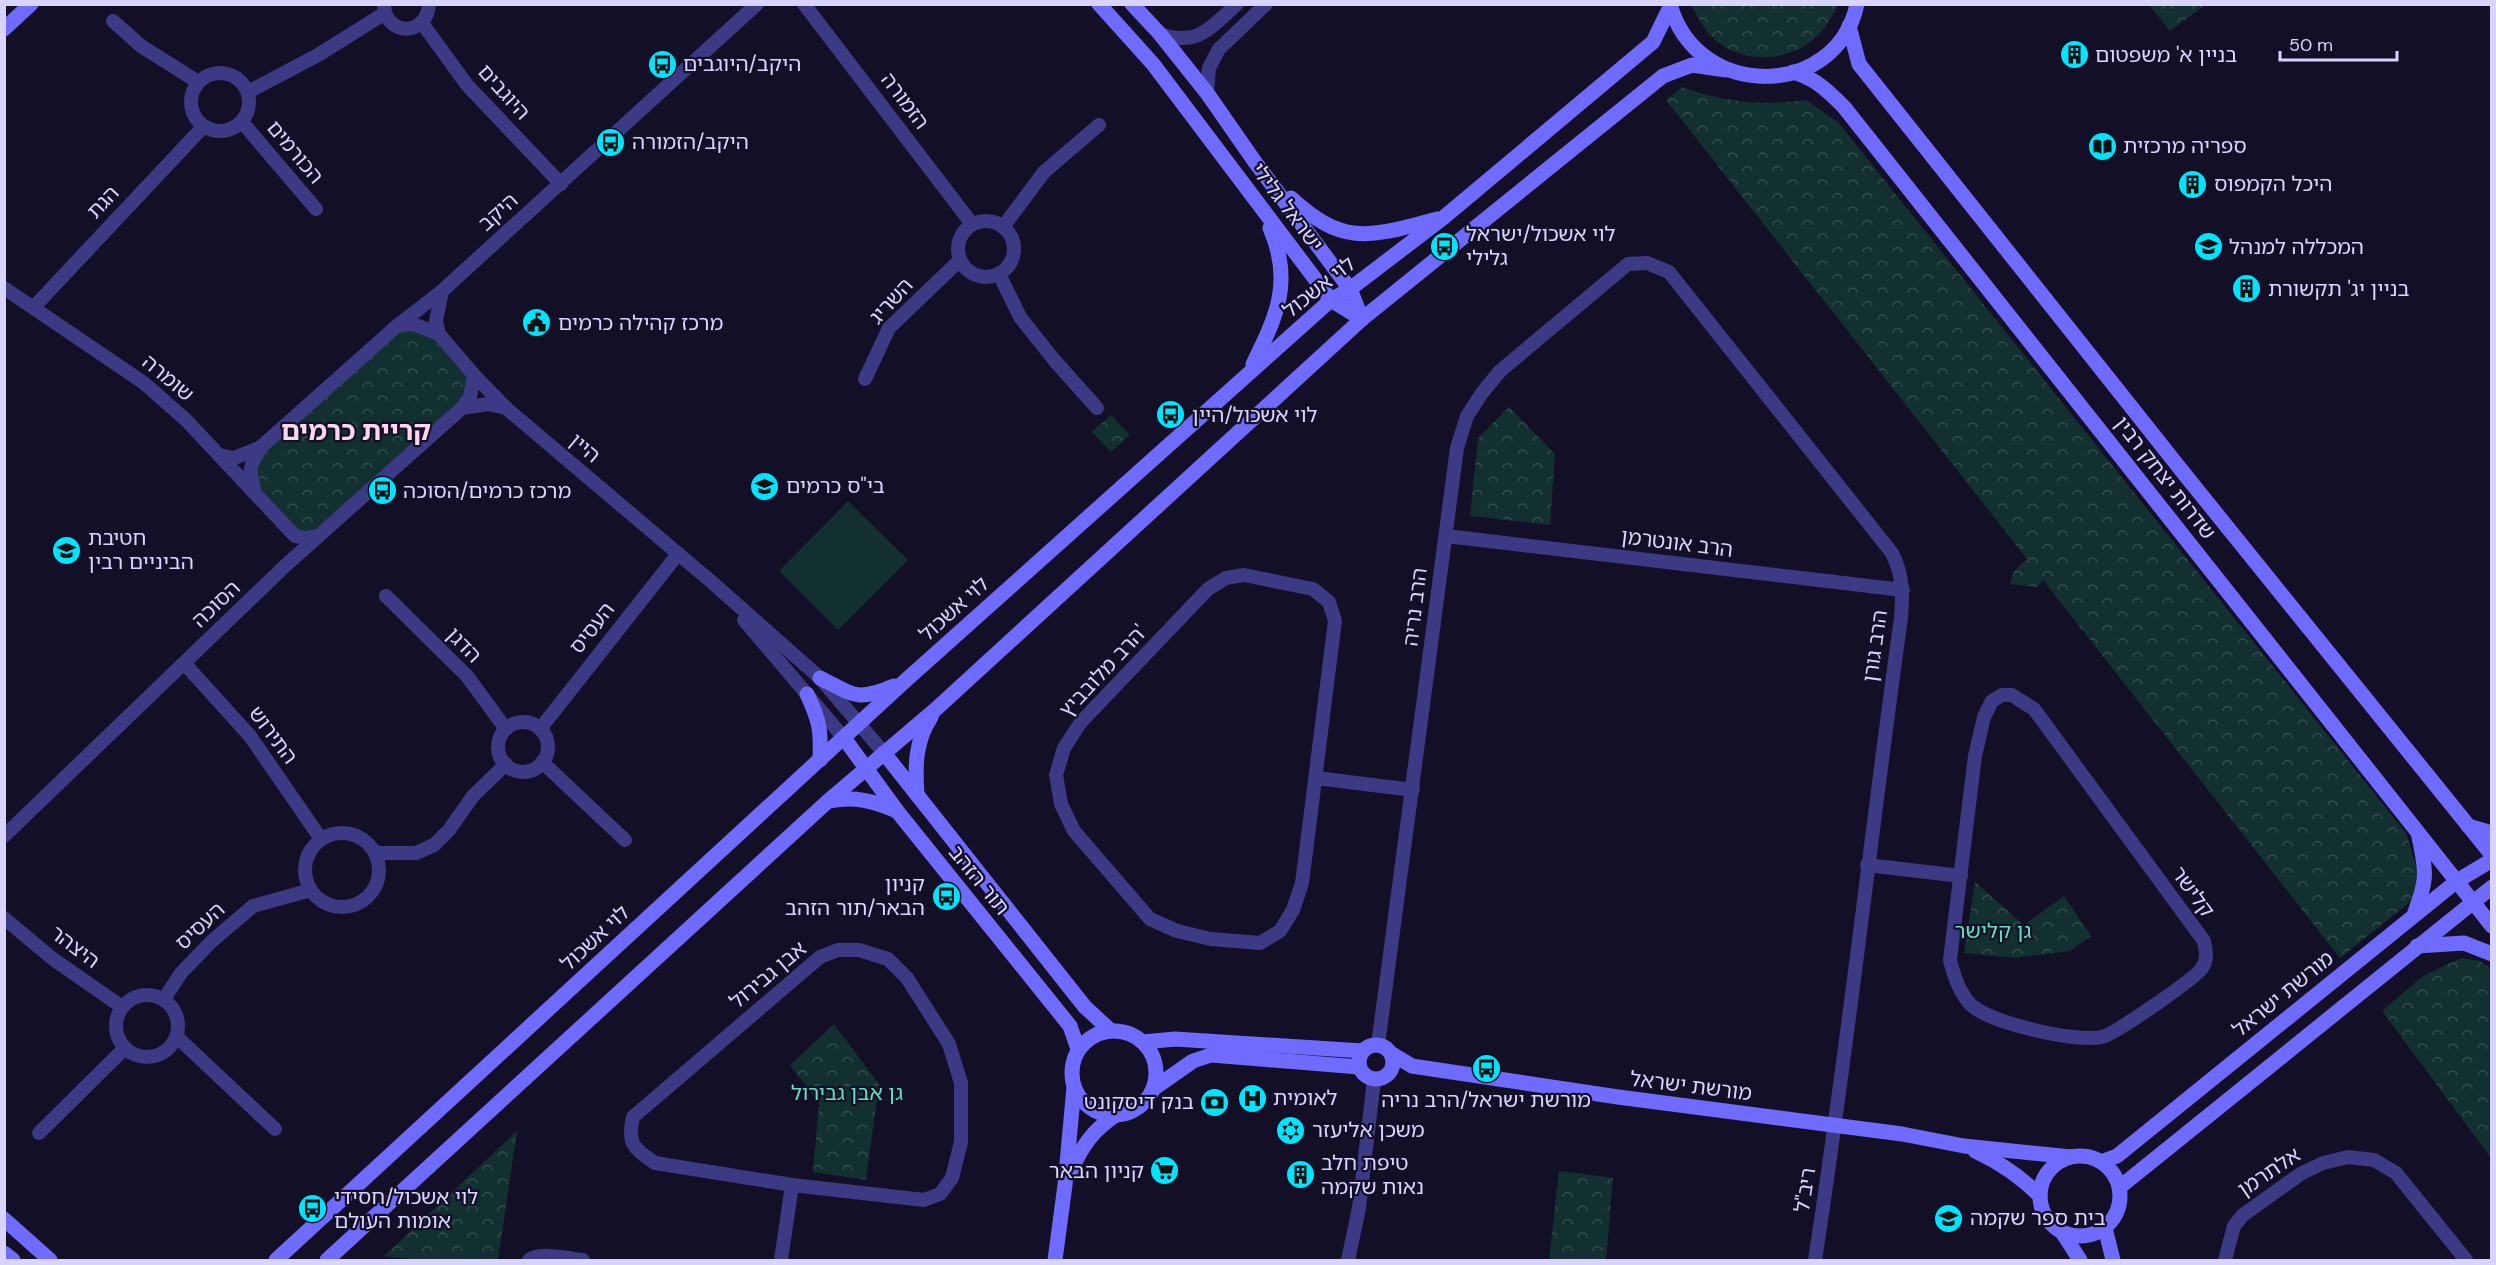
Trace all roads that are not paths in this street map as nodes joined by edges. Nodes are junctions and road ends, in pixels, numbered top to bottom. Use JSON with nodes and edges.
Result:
{"nodes":[{"id":1,"x":31,"y":4,"type":"edge"},
{"id":2,"x":429,"y":4,"type":"edge"},
{"id":3,"x":758,"y":4,"type":"edge"},
{"id":4,"x":804,"y":4,"type":"edge"},
{"id":5,"x":1099,"y":4,"type":"edge"},
{"id":6,"x":1132,"y":4,"type":"edge"},
{"id":7,"x":1237,"y":4,"type":"edge"},
{"id":8,"x":1266,"y":4,"type":"edge"},
{"id":9,"x":1857,"y":4,"type":"edge"},
{"id":10,"x":1670,"y":6,"type":"edge"},
{"id":11,"x":384,"y":9,"type":"edge"},
{"id":12,"x":113,"y":21,"type":"dead end"},
{"id":13,"x":422,"y":23,"type":"junction"},
{"id":14,"x":1849,"y":26,"type":"junction"},
{"id":15,"x":4,"y":29,"type":"edge"},
{"id":16,"x":1160,"y":34,"type":"junction"},
{"id":17,"x":1726,"y":70,"type":"junction"},
{"id":18,"x":1793,"y":72,"type":"junction"},
{"id":19,"x":198,"y":82,"type":"junction"},
{"id":20,"x":248,"y":92,"type":"junction"},
{"id":21,"x":1207,"y":93,"type":"junction"},
{"id":22,"x":243,"y":122,"type":"junction"},
{"id":23,"x":1099,"y":125,"type":"dead end"},
{"id":24,"x":204,"y":126,"type":"junction"},
{"id":25,"x":1255,"y":162,"type":"junction"},
{"id":26,"x":561,"y":184,"type":"junction"},
{"id":27,"x":1260,"y":206,"type":"junction"},
{"id":28,"x":316,"y":209,"type":"dead end"},
{"id":29,"x":1443,"y":218,"type":"junction"},
{"id":30,"x":972,"y":224,"type":"junction"},
{"id":31,"x":1004,"y":226,"type":"junction"},
{"id":32,"x":960,"y":260,"type":"junction"},
{"id":33,"x":1647,"y":263,"type":"joint"},
{"id":34,"x":999,"y":274,"type":"junction"},
{"id":35,"x":4,"y":288,"type":"edge"},
{"id":36,"x":1350,"y":289,"type":"junction"},
{"id":37,"x":442,"y":291,"type":"junction"},
{"id":38,"x":1331,"y":300,"type":"junction"},
{"id":39,"x":34,"y":307,"type":"junction"},
{"id":40,"x":1362,"y":319,"type":"junction"},
{"id":41,"x":398,"y":326,"type":"junction"},
{"id":42,"x":440,"y":334,"type":"junction"},
{"id":43,"x":1248,"y":372,"type":"junction"},
{"id":44,"x":474,"y":375,"type":"junction"},
{"id":45,"x":865,"y":379,"type":"dead end"},
{"id":46,"x":462,"y":408,"type":"junction"},
{"id":47,"x":506,"y":408,"type":"junction"},
{"id":48,"x":1097,"y":408,"type":"dead end"},
{"id":49,"x":262,"y":446,"type":"junction"},
{"id":50,"x":219,"y":455,"type":"junction"},
{"id":51,"x":255,"y":492,"type":"junction"},
{"id":52,"x":283,"y":525,"type":"junction"},
{"id":53,"x":319,"y":536,"type":"junction"},
{"id":54,"x":1446,"y":536,"type":"junction"},
{"id":55,"x":678,"y":554,"type":"junction"},
{"id":56,"x":286,"y":565,"type":"junction"},
{"id":57,"x":714,"y":584,"type":"junction"},
{"id":58,"x":1904,"y":590,"type":"junction"},
{"id":59,"x":386,"y":596,"type":"dead end"},
{"id":60,"x":184,"y":663,"type":"junction"},
{"id":61,"x":820,"y":678,"type":"junction"},
{"id":62,"x":905,"y":681,"type":"junction"},
{"id":63,"x":807,"y":694,"type":"junction"},
{"id":64,"x":936,"y":709,"type":"junction"},
{"id":65,"x":859,"y":724,"type":"junction"},
{"id":66,"x":506,"y":729,"type":"junction"},
{"id":67,"x":540,"y":729,"type":"junction"},
{"id":68,"x":844,"y":738,"type":"junction"},
{"id":69,"x":884,"y":753,"type":"junction"},
{"id":70,"x":820,"y":760,"type":"junction"},
{"id":71,"x":542,"y":762,"type":"junction"},
{"id":72,"x":506,"y":764,"type":"junction"},
{"id":73,"x":866,"y":769,"type":"junction"},
{"id":74,"x":1316,"y":778,"type":"junction"},
{"id":75,"x":1413,"y":790,"type":"junction"},
{"id":76,"x":917,"y":795,"type":"junction"},
{"id":77,"x":827,"y":802,"type":"junction"},
{"id":78,"x":897,"y":811,"type":"junction"},
{"id":79,"x":2468,"y":826,"type":"junction"},
{"id":80,"x":2417,"y":831,"type":"junction"},
{"id":81,"x":2492,"y":833,"type":"edge"},
{"id":82,"x":4,"y":836,"type":"edge"},
{"id":83,"x":321,"y":839,"type":"junction"},
{"id":84,"x":625,"y":840,"type":"dead end"},
{"id":85,"x":376,"y":853,"type":"junction"},
{"id":86,"x":2492,"y":858,"type":"edge"},
{"id":87,"x":1867,"y":864,"type":"junction"},
{"id":88,"x":1961,"y":876,"type":"junction"},
{"id":89,"x":2457,"y":881,"type":"junction"},
{"id":90,"x":2492,"y":887,"type":"edge"},
{"id":91,"x":311,"y":890,"type":"junction"},
{"id":92,"x":2473,"y":902,"type":"junction"},
{"id":93,"x":2414,"y":916,"type":"junction"},
{"id":94,"x":4,"y":918,"type":"edge"},
{"id":95,"x":2492,"y":926,"type":"edge"},
{"id":96,"x":2417,"y":946,"type":"junction"},
{"id":97,"x":2492,"y":954,"type":"edge"},
{"id":98,"x":164,"y":999,"type":"junction"},
{"id":99,"x":122,"y":1007,"type":"junction"},
{"id":100,"x":1110,"y":1030,"type":"junction"},
{"id":101,"x":177,"y":1036,"type":"junction"},
{"id":102,"x":1143,"y":1042,"type":"junction"},
{"id":103,"x":1378,"y":1045,"type":"junction"},
{"id":104,"x":125,"y":1048,"type":"junction"},
{"id":105,"x":1078,"y":1049,"type":"junction"},
{"id":106,"x":1363,"y":1051,"type":"junction"},
{"id":107,"x":1392,"y":1054,"type":"junction"},
{"id":108,"x":1412,"y":1066,"type":"junction"},
{"id":109,"x":1359,"y":1068,"type":"junction"},
{"id":110,"x":1392,"y":1071,"type":"junction"},
{"id":111,"x":1374,"y":1080,"type":"junction"},
{"id":112,"x":1074,"y":1087,"type":"junction"},
{"id":113,"x":1153,"y":1089,"type":"junction"},
{"id":114,"x":1116,"y":1115,"type":"junction"},
{"id":115,"x":1836,"y":1126,"type":"junction"},
{"id":116,"x":275,"y":1129,"type":"dead end"},
{"id":117,"x":39,"y":1133,"type":"dead end"},
{"id":118,"x":1964,"y":1146,"type":"junction"},
{"id":119,"x":2071,"y":1157,"type":"junction"},
{"id":120,"x":2101,"y":1162,"type":"junction"},
{"id":121,"x":792,"y":1185,"type":"junction"},
{"id":122,"x":1065,"y":1185,"type":"junction"},
{"id":123,"x":2120,"y":1187,"type":"junction"},
{"id":124,"x":2040,"y":1196,"type":"junction"},
{"id":125,"x":4,"y":1219,"type":"edge"},
{"id":126,"x":2105,"y":1228,"type":"junction"},
{"id":127,"x":2062,"y":1232,"type":"junction"},
{"id":128,"x":4,"y":1253,"type":"edge"},
{"id":129,"x":13,"y":1260,"type":"edge"},
{"id":130,"x":50,"y":1260,"type":"edge"},
{"id":131,"x":276,"y":1260,"type":"edge"},
{"id":132,"x":327,"y":1260,"type":"edge"},
{"id":133,"x":529,"y":1260,"type":"edge"},
{"id":134,"x":583,"y":1260,"type":"edge"},
{"id":135,"x":781,"y":1260,"type":"edge"},
{"id":136,"x":1055,"y":1260,"type":"edge"},
{"id":137,"x":1348,"y":1260,"type":"edge"},
{"id":138,"x":1815,"y":1260,"type":"edge"},
{"id":139,"x":2080,"y":1260,"type":"edge"},
{"id":140,"x":2113,"y":1260,"type":"edge"},
{"id":141,"x":2225,"y":1260,"type":"edge"},
{"id":142,"x":2466,"y":1260,"type":"edge"}],
"edges":[{"from":1,"to":15,"type":"main road"},
{"from":2,"to":13,"type":"street"},
{"from":3,"to":26,"type":"street","name":"היקב"},
{"from":4,"to":30,"type":"street","name":"הזמורה"},
{"from":5,"to":27,"type":"main road","name":"ישראל גלילי"},
{"from":6,"to":16,"type":"main road","name":"ישראל גלילי"},
{"from":7,"to":16,"type":"street"},
{"from":8,"to":21,"type":"street"},
{"from":9,"to":14,"type":"main road"},
{"from":10,"to":17,"type":"main road"},
{"from":10,"to":29,"type":"main road","name":"לוי אשכול"},
{"from":11,"to":13,"type":"street"},
{"from":11,"to":20,"type":"street"},
{"from":12,"to":19,"type":"street"},
{"from":13,"to":26,"type":"street","name":"היוגבים"},
{"from":14,"to":18,"type":"main road"},
{"from":14,"to":79,"type":"main road","name":"שדרות יצחק רבין"},
{"from":16,"to":21,"type":"main road","name":"ישראל גלילי"},
{"from":17,"to":18,"type":"main road"},
{"from":17,"to":40,"type":"main road"},
{"from":18,"to":80,"type":"main road","name":"שדרות יצחק רבין"},
{"from":19,"to":20,"type":"street"},
{"from":19,"to":24,"type":"street"},
{"from":20,"to":22,"type":"street"},
{"from":21,"to":25,"type":"main road","name":"ישראל גלילי"},
{"from":22,"to":24,"type":"street"},
{"from":22,"to":28,"type":"street","name":"הכורמים"},
{"from":23,"to":31,"type":"street"},
{"from":24,"to":39,"type":"street","name":"הגת"},
{"from":25,"to":29,"type":"main road"},
{"from":25,"to":36,"type":"main road","name":"ישראל גלילי"},
{"from":26,"to":37,"type":"street","name":"היקב"},
{"from":27,"to":38,"type":"main road","name":"ישראל גלילי"},
{"from":27,"to":43,"type":"main road"},
{"from":29,"to":36,"type":"main road","name":"לוי אשכול"},
{"from":30,"to":31,"type":"street"},
{"from":30,"to":32,"type":"street"},
{"from":31,"to":34,"type":"street"},
{"from":32,"to":34,"type":"street"},
{"from":32,"to":45,"type":"street","name":"השריג"},
{"from":33,"to":54,"type":"street","name":"הרב נריה"},
{"from":33,"to":58,"type":"street","name":"הרב גורן"},
{"from":34,"to":48,"type":"street"},
{"from":35,"to":39,"type":"street","name":"שומרה"},
{"from":36,"to":38,"type":"main road","name":"לוי אשכול"},
{"from":36,"to":40,"type":"main road","name":"ישראל גלילי"},
{"from":37,"to":41,"type":"street","name":"היקב"},
{"from":37,"to":42,"type":"street"},
{"from":38,"to":40,"type":"main road","name":"ישראל גלילי"},
{"from":38,"to":43,"type":"main road","name":"לוי אשכול"},
{"from":39,"to":50,"type":"street","name":"שומרה"},
{"from":40,"to":64,"type":"main road"},
{"from":41,"to":42,"type":"street"},
{"from":41,"to":49,"type":"street","name":"היקב"},
{"from":42,"to":44,"type":"street","name":"היין"},
{"from":43,"to":62,"type":"main road","name":"לוי אשכול"},
{"from":44,"to":46,"type":"street","name":"הסוכה"},
{"from":44,"to":47,"type":"street","name":"היין"},
{"from":46,"to":47,"type":"street"},
{"from":46,"to":53,"type":"street","name":"הסוכה"},
{"from":47,"to":55,"type":"street","name":"היין"},
{"from":49,"to":50,"type":"street","name":"היקב"},
{"from":49,"to":51,"type":"street","name":"היקב"},
{"from":50,"to":51,"type":"street","name":"שומרה"},
{"from":51,"to":52,"type":"street","name":"שומרה"},
{"from":52,"to":53,"type":"street","name":"שומרה"},
{"from":52,"to":56,"type":"street","name":"שומרה"},
{"from":53,"to":56,"type":"street","name":"הסוכה"},
{"from":54,"to":58,"type":"street","name":"הרב אונטרמן"},
{"from":54,"to":75,"type":"street","name":"הרב נריה"},
{"from":55,"to":57,"type":"street","name":"היין"},
{"from":55,"to":67,"type":"street","name":"העסיס"},
{"from":56,"to":60,"type":"street","name":"הסוכה"},
{"from":57,"to":61,"type":"street","name":"היין"},
{"from":57,"to":63,"type":"street","name":"היין"},
{"from":58,"to":87,"type":"street","name":"הרב גורן"},
{"from":59,"to":66,"type":"street","name":"הדגן"},
{"from":60,"to":82,"type":"street","name":"הסוכה"},
{"from":60,"to":83,"type":"street","name":"התירוש"},
{"from":61,"to":62,"type":"main road"},
{"from":61,"to":65,"type":"street","name":"היין"},
{"from":62,"to":65,"type":"main road","name":"לוי אשכול"},
{"from":63,"to":68,"type":"street","name":"היין"},
{"from":63,"to":70,"type":"main road"},
{"from":64,"to":69,"type":"main road"},
{"from":64,"to":76,"type":"main road"},
{"from":65,"to":68,"type":"main road","name":"לוי אשכול"},
{"from":65,"to":69,"type":"street","name":"היין"},
{"from":66,"to":67,"type":"street"},
{"from":66,"to":72,"type":"street"},
{"from":67,"to":71,"type":"street"},
{"from":68,"to":70,"type":"main road","name":"לוי אשכול"},
{"from":68,"to":73,"type":"main road","name":"תור הזהב"},
{"from":69,"to":73,"type":"main road"},
{"from":69,"to":76,"type":"main road","name":"תור הזהב"},
{"from":70,"to":131,"type":"main road","name":"לוי אשכול"},
{"from":71,"to":72,"type":"street"},
{"from":71,"to":84,"type":"street"},
{"from":72,"to":85,"type":"street"},
{"from":73,"to":77,"type":"main road"},
{"from":73,"to":78,"type":"main road","name":"תור הזהב"},
{"from":74,"to":74,"type":"street","name":"הרב מלובביץ'"},
{"from":74,"to":75,"type":"street"},
{"from":75,"to":103,"type":"street","name":"הרב נריה"},
{"from":76,"to":100,"type":"main road","name":"תור הזהב"},
{"from":77,"to":78,"type":"main road"},
{"from":77,"to":132,"type":"main road"},
{"from":78,"to":105,"type":"main road","name":"תור הזהב"},
{"from":79,"to":81,"type":"main road"},
{"from":79,"to":86,"type":"main road","name":"שדרות יצחק רבין"},
{"from":80,"to":89,"type":"main road","name":"שדרות יצחק רבין"},
{"from":80,"to":93,"type":"main road"},
{"from":83,"to":85,"type":"street"},
{"from":83,"to":91,"type":"street"},
{"from":85,"to":91,"type":"street"},
{"from":86,"to":89,"type":"main road","name":"מורשת ישראל"},
{"from":87,"to":88,"type":"street"},
{"from":87,"to":115,"type":"street","name":"הרב גורן"},
{"from":88,"to":88,"type":"street","name":"קלישר"},
{"from":89,"to":92,"type":"main road","name":"שדרות יצחק רבין"},
{"from":89,"to":93,"type":"main road","name":"מורשת ישראל"},
{"from":90,"to":92,"type":"main road"},
{"from":91,"to":98,"type":"street","name":"העסיס"},
{"from":92,"to":95,"type":"main road","name":"שדרות יצחק רבין"},
{"from":92,"to":96,"type":"main road"},
{"from":93,"to":120,"type":"main road","name":"מורשת ישראל"},
{"from":94,"to":99,"type":"street","name":"היצהר"},
{"from":96,"to":97,"type":"main road"},
{"from":96,"to":123,"type":"main road"},
{"from":98,"to":99,"type":"street"},
{"from":98,"to":101,"type":"street"},
{"from":99,"to":104,"type":"street"},
{"from":100,"to":102,"type":"main road"},
{"from":100,"to":105,"type":"main road"},
{"from":101,"to":104,"type":"street"},
{"from":101,"to":116,"type":"street"},
{"from":102,"to":106,"type":"main road"},
{"from":102,"to":113,"type":"main road"},
{"from":103,"to":106,"type":"main road"},
{"from":103,"to":107,"type":"main road"},
{"from":104,"to":117,"type":"street"},
{"from":105,"to":112,"type":"main road"},
{"from":106,"to":109,"type":"main road"},
{"from":107,"to":108,"type":"main road","name":"מורשת ישראל"},
{"from":107,"to":110,"type":"main road"},
{"from":108,"to":110,"type":"main road","name":"מורשת ישראל"},
{"from":108,"to":115,"type":"main road","name":"מורשת ישראל"},
{"from":109,"to":111,"type":"main road"},
{"from":109,"to":113,"type":"main road"},
{"from":110,"to":111,"type":"main road"},
{"from":111,"to":137,"type":"street"},
{"from":112,"to":114,"type":"main road"},
{"from":112,"to":122,"type":"main road"},
{"from":113,"to":114,"type":"main road"},
{"from":114,"to":122,"type":"main road"},
{"from":115,"to":118,"type":"main road","name":"מורשת ישראל"},
{"from":115,"to":138,"type":"street","name":"ריב\"ל"},
{"from":118,"to":119,"type":"main road","name":"מורשת ישראל"},
{"from":118,"to":124,"type":"main road","name":"מורשת ישראל"},
{"from":119,"to":120,"type":"main road"},
{"from":119,"to":124,"type":"main road"},
{"from":120,"to":123,"type":"main road"},
{"from":121,"to":121,"type":"street","name":"אבן גבירול"},
{"from":121,"to":135,"type":"street"},
{"from":122,"to":136,"type":"main road"},
{"from":123,"to":126,"type":"main road"},
{"from":124,"to":127,"type":"main road"},
{"from":125,"to":130,"type":"main road"},
{"from":126,"to":127,"type":"main road"},
{"from":126,"to":140,"type":"main road"},
{"from":127,"to":139,"type":"main road"},
{"from":128,"to":129,"type":"main road"},
{"from":133,"to":134,"type":"street"},
{"from":141,"to":142,"type":"street","name":"אלתרמן"}]}
